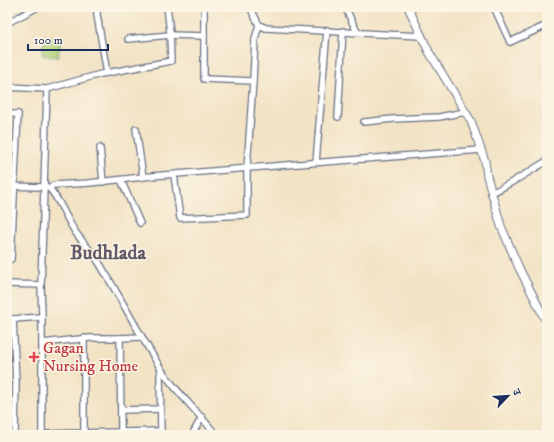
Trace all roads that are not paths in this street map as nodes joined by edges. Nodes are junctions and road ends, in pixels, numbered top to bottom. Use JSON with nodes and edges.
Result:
{"nodes":[{"id":1,"x":38,"y":7,"type":"edge"},
{"id":2,"x":97,"y":7,"type":"edge"},
{"id":3,"x":167,"y":7,"type":"edge"},
{"id":4,"x":204,"y":7,"type":"edge"},
{"id":5,"x":250,"y":7,"type":"edge"},
{"id":6,"x":345,"y":7,"type":"edge"},
{"id":7,"x":408,"y":7,"type":"edge"},
{"id":8,"x":494,"y":7,"type":"edge"},
{"id":9,"x":7,"y":23,"type":"edge"},
{"id":10,"x":259,"y":25,"type":"junction"},
{"id":11,"x":547,"y":25,"type":"edge"},
{"id":12,"x":327,"y":30,"type":"junction"},
{"id":13,"x":343,"y":31,"type":"junction"},
{"id":14,"x":357,"y":32,"type":"junction"},
{"id":15,"x":170,"y":35,"type":"junction"},
{"id":16,"x":204,"y":36,"type":"junction"},
{"id":17,"x":420,"y":36,"type":"junction"},
{"id":18,"x":128,"y":39,"type":"dead end"},
{"id":19,"x":107,"y":73,"type":"junction"},
{"id":20,"x":253,"y":81,"type":"junction"},
{"id":21,"x":7,"y":87,"type":"edge"},
{"id":22,"x":47,"y":88,"type":"junction"},
{"id":23,"x":465,"y":112,"type":"junction"},
{"id":24,"x":7,"y":114,"type":"edge"},
{"id":25,"x":338,"y":117,"type":"dead end"},
{"id":26,"x":364,"y":122,"type":"dead end"},
{"id":27,"x":136,"y":129,"type":"dead end"},
{"id":28,"x":100,"y":148,"type":"dead end"},
{"id":29,"x":481,"y":150,"type":"junction"},
{"id":30,"x":547,"y":160,"type":"edge"},
{"id":31,"x":316,"y":162,"type":"junction"},
{"id":32,"x":247,"y":168,"type":"junction"},
{"id":33,"x":174,"y":175,"type":"junction"},
{"id":34,"x":143,"y":177,"type":"junction"},
{"id":35,"x":120,"y":180,"type":"junction"},
{"id":36,"x":103,"y":182,"type":"junction"},
{"id":37,"x":7,"y":186,"type":"edge"},
{"id":38,"x":15,"y":186,"type":"junction"},
{"id":39,"x":46,"y":187,"type":"junction"},
{"id":40,"x":492,"y":193,"type":"junction"},
{"id":41,"x":140,"y":223,"type":"dead end"},
{"id":42,"x":7,"y":259,"type":"edge"},
{"id":43,"x":7,"y":284,"type":"edge"},
{"id":44,"x":41,"y":285,"type":"junction"},
{"id":45,"x":42,"y":317,"type":"junction"},
{"id":46,"x":10,"y":319,"type":"edge"},
{"id":47,"x":547,"y":323,"type":"edge"},
{"id":48,"x":141,"y":337,"type":"junction"},
{"id":49,"x":84,"y":338,"type":"junction"},
{"id":50,"x":120,"y":338,"type":"junction"},
{"id":51,"x":42,"y":343,"type":"junction"},
{"id":52,"x":161,"y":370,"type":"junction"},
{"id":53,"x":161,"y":409,"type":"junction"},
{"id":54,"x":121,"y":410,"type":"junction"},
{"id":55,"x":202,"y":417,"type":"junction"},
{"id":56,"x":121,"y":432,"type":"junction"},
{"id":57,"x":161,"y":433,"type":"edge"},
{"id":58,"x":84,"y":434,"type":"junction"},
{"id":59,"x":15,"y":435,"type":"edge"},
{"id":60,"x":42,"y":435,"type":"edge"},
{"id":61,"x":192,"y":435,"type":"edge"},
{"id":62,"x":216,"y":435,"type":"edge"}],
"edges":[{"from":1,"to":9,"type":"street"},
{"from":2,"to":19,"type":"street"},
{"from":3,"to":15,"type":"street"},
{"from":4,"to":16,"type":"street"},
{"from":5,"to":10,"type":"street"},
{"from":6,"to":14,"type":"street"},
{"from":7,"to":17,"type":"street"},
{"from":8,"to":11,"type":"street"},
{"from":10,"to":12,"type":"street"},
{"from":10,"to":20,"type":"street"},
{"from":12,"to":13,"type":"street"},
{"from":12,"to":31,"type":"street"},
{"from":13,"to":14,"type":"street"},
{"from":13,"to":25,"type":"street"},
{"from":14,"to":17,"type":"street"},
{"from":15,"to":16,"type":"street"},
{"from":15,"to":18,"type":"street"},
{"from":15,"to":19,"type":"street"},
{"from":16,"to":20,"type":"street"},
{"from":17,"to":23,"type":"street"},
{"from":19,"to":22,"type":"street"},
{"from":20,"to":32,"type":"street"},
{"from":21,"to":22,"type":"street"},
{"from":22,"to":39,"type":"street"},
{"from":23,"to":26,"type":"street"},
{"from":23,"to":29,"type":"street"},
{"from":24,"to":38,"type":"street"},
{"from":27,"to":34,"type":"street"},
{"from":28,"to":36,"type":"street"},
{"from":29,"to":31,"type":"street"},
{"from":29,"to":40,"type":"street"},
{"from":30,"to":40,"type":"street"},
{"from":31,"to":32,"type":"street"},
{"from":32,"to":33,"type":"street"},
{"from":32,"to":33,"type":"street"},
{"from":33,"to":34,"type":"street"},
{"from":34,"to":35,"type":"street"},
{"from":35,"to":36,"type":"street"},
{"from":35,"to":41,"type":"street"},
{"from":36,"to":39,"type":"street"},
{"from":37,"to":38,"type":"street"},
{"from":38,"to":39,"type":"street"},
{"from":38,"to":42,"type":"street"},
{"from":39,"to":44,"type":"street"},
{"from":39,"to":48,"type":"street"},
{"from":40,"to":47,"type":"street"},
{"from":43,"to":44,"type":"street"},
{"from":44,"to":45,"type":"street"},
{"from":45,"to":46,"type":"street"},
{"from":45,"to":51,"type":"street"},
{"from":46,"to":59,"type":"street"},
{"from":48,"to":50,"type":"street"},
{"from":48,"to":52,"type":"street"},
{"from":49,"to":50,"type":"street"},
{"from":49,"to":51,"type":"street"},
{"from":49,"to":58,"type":"street"},
{"from":50,"to":54,"type":"street"},
{"from":51,"to":60,"type":"street"},
{"from":52,"to":53,"type":"street"},
{"from":52,"to":55,"type":"street"},
{"from":53,"to":54,"type":"street"},
{"from":53,"to":57,"type":"street"},
{"from":54,"to":56,"type":"street"},
{"from":55,"to":61,"type":"street"},
{"from":55,"to":62,"type":"street"},
{"from":56,"to":57,"type":"street"},
{"from":56,"to":58,"type":"street"},
{"from":58,"to":60,"type":"street"}]}
